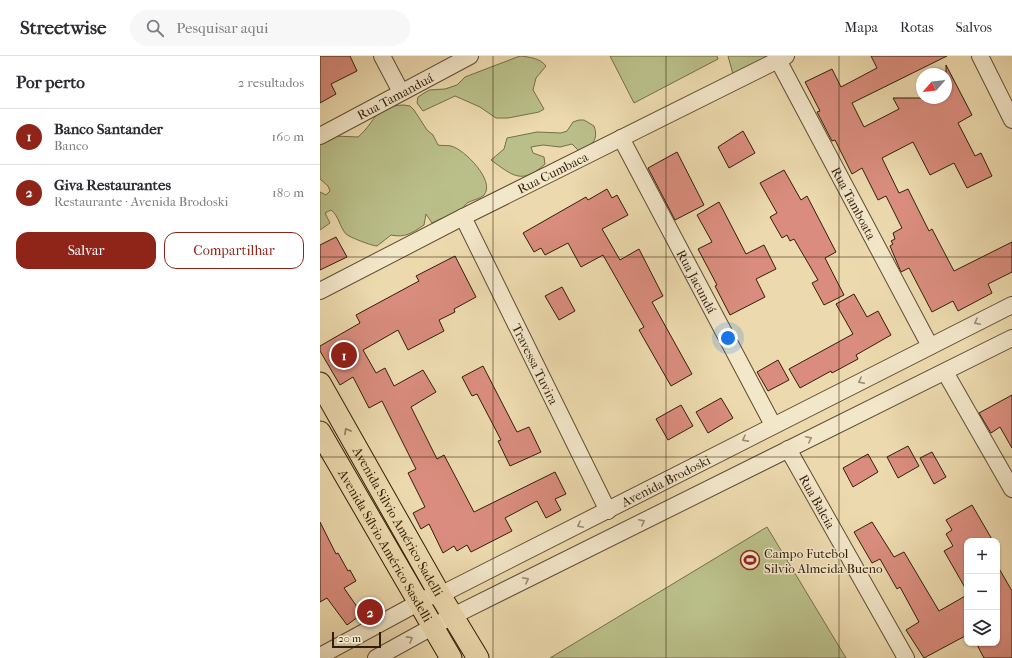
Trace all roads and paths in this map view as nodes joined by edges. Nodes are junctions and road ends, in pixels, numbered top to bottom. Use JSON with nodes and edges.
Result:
{"nodes":[{"id":1,"x":382,"y":56,"type":"edge"},
{"id":2,"x":470,"y":56,"type":"edge"},
{"id":3,"x":980,"y":56,"type":"edge"},
{"id":4,"x":782,"y":58,"type":"edge"},
{"id":5,"x":400,"y":92,"type":"junction"},
{"id":6,"x":1012,"y":120,"type":"edge"},
{"id":7,"x":320,"y":136,"type":"edge"},
{"id":8,"x":621,"y":138,"type":"junction"},
{"id":9,"x":463,"y":217,"type":"junction"},
{"id":10,"x":320,"y":291,"type":"edge"},
{"id":11,"x":1012,"y":305,"type":"edge"},
{"id":12,"x":1012,"y":338,"type":"edge"},
{"id":13,"x":930,"y":346,"type":"junction"},
{"id":14,"x":945,"y":372,"type":"junction"},
{"id":15,"x":320,"y":384,"type":"edge"},
{"id":16,"x":773,"y":425,"type":"junction"},
{"id":17,"x":320,"y":432,"type":"edge"},
{"id":18,"x":788,"y":449,"type":"junction"},
{"id":19,"x":1012,"y":489,"type":"edge"},
{"id":20,"x":608,"y":511,"type":"junction"},
{"id":21,"x":440,"y":595,"type":"junction"},
{"id":22,"x":420,"y":602,"type":"junction"},
{"id":23,"x":454,"y":616,"type":"junction"},
{"id":24,"x":433,"y":626,"type":"junction"},
{"id":25,"x":320,"y":656,"type":"edge"},
{"id":26,"x":376,"y":658,"type":"edge"},
{"id":27,"x":451,"y":658,"type":"edge"},
{"id":28,"x":478,"y":658,"type":"edge"},
{"id":29,"x":906,"y":658,"type":"edge"}],
"edges":[{"from":1,"to":5,"type":"street"},
{"from":2,"to":5,"type":"street","name":"Rua Tamanduá"},
{"from":3,"to":6,"type":"street"},
{"from":4,"to":8,"type":"street","name":"Rua Cumbaca"},
{"from":4,"to":13,"type":"street","name":"Rua Tamboata"},
{"from":5,"to":7,"type":"street","name":"Rua Tamanduá"},
{"from":8,"to":9,"type":"street","name":"Rua Cumbaca"},
{"from":8,"to":16,"type":"street","name":"Rua Jacundá"},
{"from":9,"to":10,"type":"street","name":"Rua Cumbaca"},
{"from":9,"to":20,"type":"street","name":"Travessa Tuvira"},
{"from":11,"to":13,"type":"street","name":"Avenida Brodoski","one_way":true},
{"from":12,"to":14,"type":"street","name":"Avenida Brodoski"},
{"from":13,"to":16,"type":"street","name":"Avenida Brodoski","one_way":true},
{"from":18,"to":14,"type":"street","name":"Avenida Brodoski","one_way":true},
{"from":14,"to":19,"type":"street"},
{"from":21,"to":15,"type":"main road","name":"Avenida Silvio Américo Sadelli","one_way":true},
{"from":16,"to":20,"type":"street","name":"Avenida Brodoski","one_way":true},
{"from":17,"to":22,"type":"main road","name":"Avenida Sílvio Américo Sasdelli"},
{"from":23,"to":18,"type":"street","name":"Avenida Brodoski","one_way":true},
{"from":18,"to":29,"type":"street","name":"Rua Baleia"},
{"from":20,"to":21,"type":"street","name":"Avenida Brodoski","one_way":true},
{"from":21,"to":22,"type":"street","name":"Avenida Brodoski"},
{"from":21,"to":23,"type":"main road","name":"Avenida Silvio Américo Sadelli"},
{"from":22,"to":24,"type":"main road","name":"Avenida Sílvio Américo Sasdelli"},
{"from":22,"to":25,"type":"street","name":"Avenida Brodoski"},
{"from":23,"to":24,"type":"street","name":"Avenida Brodoski"},
{"from":23,"to":28,"type":"main road","name":"Avenida Silvio Américo Sadelli"},
{"from":26,"to":24,"type":"street","name":"Avenida Brodoski","one_way":true},
{"from":24,"to":27,"type":"main road","name":"Avenida Sílvio Américo Sasdelli"}]}
